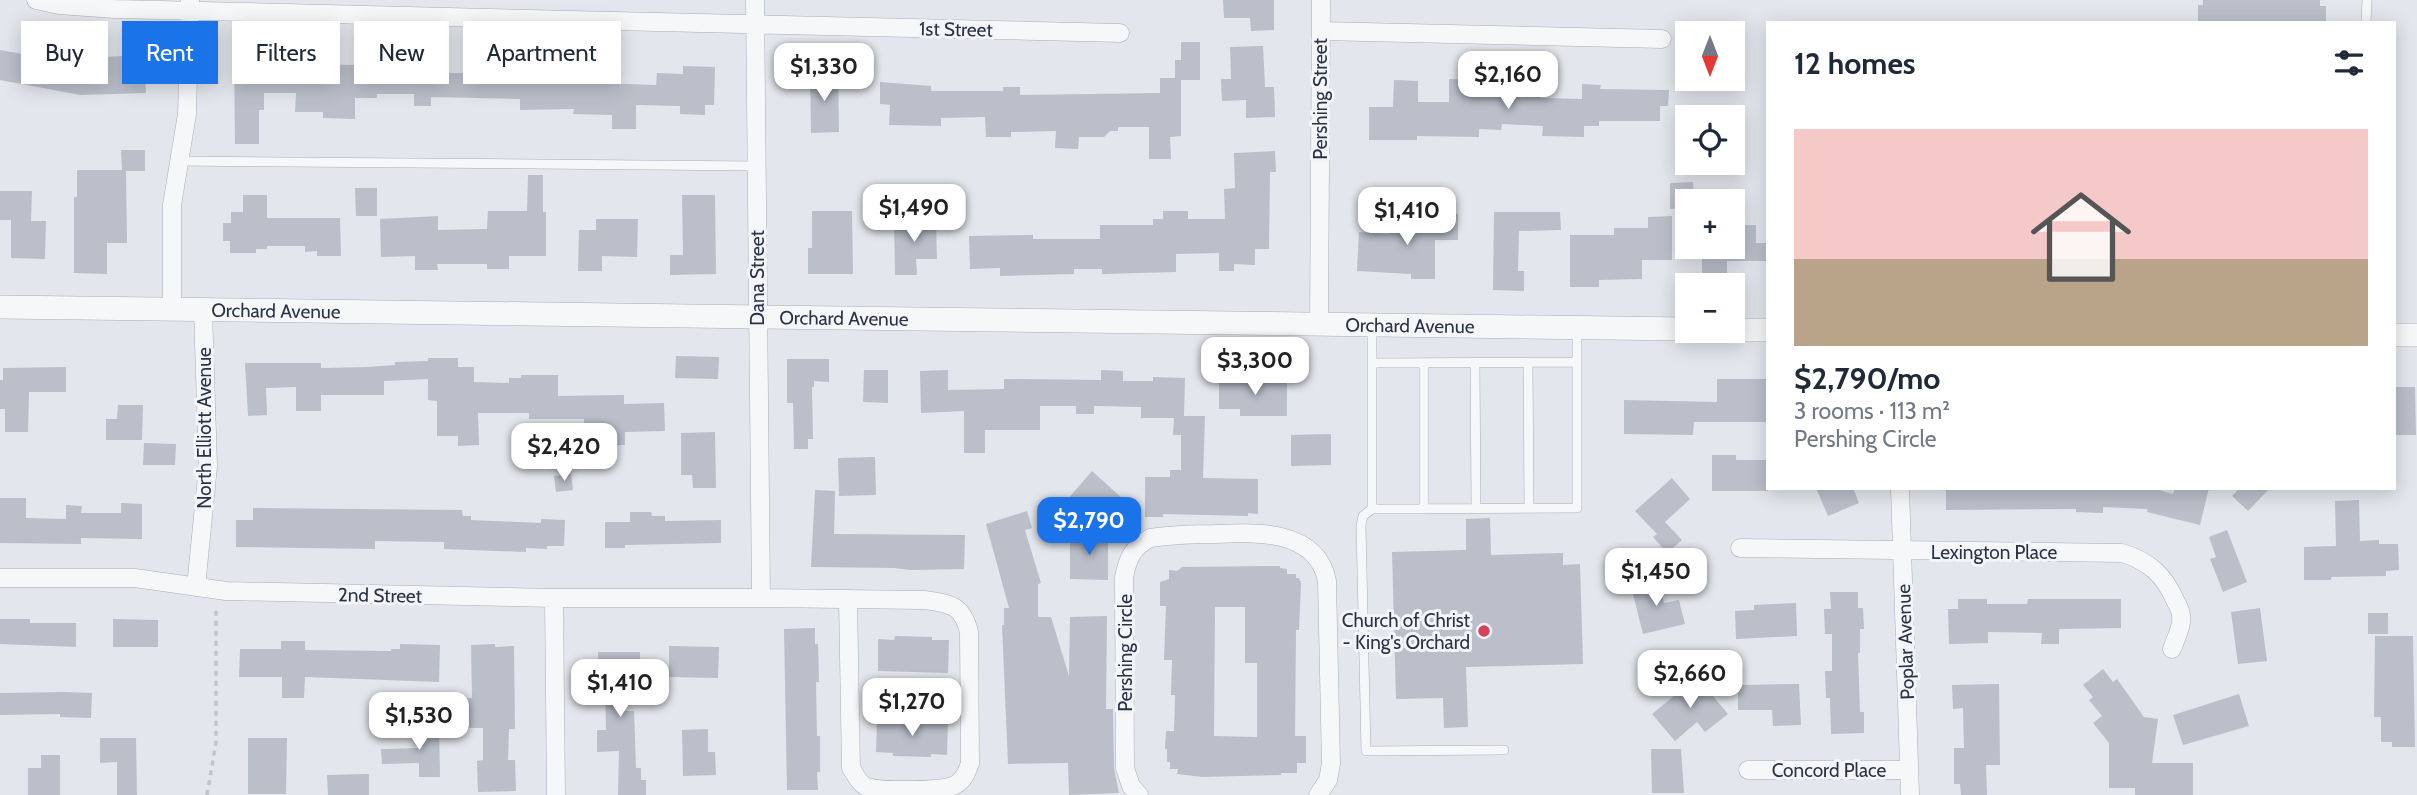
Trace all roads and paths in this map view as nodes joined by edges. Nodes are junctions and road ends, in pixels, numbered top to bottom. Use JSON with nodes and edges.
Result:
{"nodes":[{"id":1,"x":36,"y":0,"type":"edge"},
{"id":2,"x":755,"y":0,"type":"edge"},
{"id":3,"x":1321,"y":0,"type":"edge"},
{"id":4,"x":2367,"y":0,"type":"edge"},
{"id":5,"x":190,"y":6,"type":"edge"},
{"id":6,"x":2366,"y":21,"type":"edge"},
{"id":7,"x":756,"y":24,"type":"junction"},
{"id":8,"x":1321,"y":31,"type":"junction"},
{"id":9,"x":1120,"y":33,"type":"dead end"},
{"id":10,"x":1662,"y":39,"type":"dead end"},
{"id":11,"x":179,"y":161,"type":"junction"},
{"id":12,"x":756,"y":166,"type":"junction"},
{"id":13,"x":0,"y":307,"type":"edge"},
{"id":14,"x":172,"y":310,"type":"junction"},
{"id":15,"x":203,"y":311,"type":"junction"},
{"id":16,"x":757,"y":316,"type":"junction"},
{"id":17,"x":1320,"y":324,"type":"junction"},
{"id":18,"x":1371,"y":325,"type":"junction"},
{"id":19,"x":1577,"y":328,"type":"junction"},
{"id":20,"x":1675,"y":329,"type":"edge"},
{"id":21,"x":1745,"y":330,"type":"edge"},
{"id":22,"x":1766,"y":330,"type":"edge"},
{"id":23,"x":2396,"y":335,"type":"edge"},
{"id":24,"x":2417,"y":335,"type":"edge"},
{"id":25,"x":1577,"y":362,"type":"junction"},
{"id":26,"x":1371,"y":363,"type":"junction"},
{"id":27,"x":1423,"y":363,"type":"junction"},
{"id":28,"x":1475,"y":363,"type":"junction"},
{"id":29,"x":1528,"y":363,"type":"junction"},
{"id":30,"x":1899,"y":490,"type":"edge"},
{"id":31,"x":1476,"y":508,"type":"junction"},
{"id":32,"x":1529,"y":508,"type":"junction"},
{"id":33,"x":1372,"y":509,"type":"junction"},
{"id":34,"x":1424,"y":509,"type":"junction"},
{"id":35,"x":1740,"y":548,"type":"dead end"},
{"id":36,"x":1902,"y":551,"type":"junction"},
{"id":37,"x":0,"y":578,"type":"edge"},
{"id":38,"x":196,"y":587,"type":"junction"},
{"id":39,"x":216,"y":590,"type":"junction"},
{"id":40,"x":761,"y":597,"type":"junction"},
{"id":41,"x":554,"y":598,"type":"junction"},
{"id":42,"x":848,"y":599,"type":"junction"},
{"id":43,"x":2172,"y":649,"type":"dead end"},
{"id":44,"x":1504,"y":750,"type":"dead end"},
{"id":45,"x":1748,"y":770,"type":"dead end"},
{"id":46,"x":1909,"y":770,"type":"junction"},
{"id":47,"x":1328,"y":790,"type":"edge"},
{"id":48,"x":207,"y":795,"type":"edge"},
{"id":49,"x":556,"y":795,"type":"edge"},
{"id":50,"x":1139,"y":795,"type":"edge"},
{"id":51,"x":1910,"y":795,"type":"edge"}],
"edges":[{"from":1,"to":5,"type":"street","name":"1st Street"},
{"from":2,"to":7,"type":"street","name":"Dana Street"},
{"from":3,"to":8,"type":"street","name":"Pershing Street"},
{"from":4,"to":6,"type":"lane"},
{"from":5,"to":7,"type":"street","name":"1st Street"},
{"from":5,"to":11,"type":"street"},
{"from":7,"to":9,"type":"street","name":"1st Street"},
{"from":7,"to":12,"type":"street","name":"Dana Street"},
{"from":8,"to":10,"type":"street"},
{"from":8,"to":17,"type":"street","name":"Pershing Street"},
{"from":11,"to":12,"type":"lane"},
{"from":11,"to":14,"type":"street"},
{"from":12,"to":16,"type":"street","name":"Dana Street"},
{"from":13,"to":14,"type":"street","name":"Orchard Avenue"},
{"from":14,"to":15,"type":"street","name":"Orchard Avenue"},
{"from":15,"to":16,"type":"street","name":"Orchard Avenue"},
{"from":15,"to":38,"type":"street","name":"North Elliott Avenue"},
{"from":16,"to":17,"type":"street","name":"Orchard Avenue"},
{"from":16,"to":40,"type":"street","name":"Dana Street"},
{"from":17,"to":18,"type":"street","name":"Orchard Avenue"},
{"from":18,"to":19,"type":"street","name":"Orchard Avenue"},
{"from":18,"to":26,"type":"lane"},
{"from":19,"to":20,"type":"street","name":"Orchard Avenue"},
{"from":19,"to":25,"type":"lane"},
{"from":21,"to":22,"type":"street"},
{"from":23,"to":24,"type":"street"},
{"from":25,"to":29,"type":"lane"},
{"from":25,"to":32,"type":"lane"},
{"from":26,"to":27,"type":"lane"},
{"from":26,"to":33,"type":"lane"},
{"from":27,"to":28,"type":"lane"},
{"from":27,"to":34,"type":"lane"},
{"from":28,"to":29,"type":"lane"},
{"from":28,"to":31,"type":"lane"},
{"from":29,"to":32,"type":"lane"},
{"from":30,"to":36,"type":"street","name":"Poplar Avenue"},
{"from":31,"to":32,"type":"lane"},
{"from":31,"to":34,"type":"lane"},
{"from":33,"to":34,"type":"lane"},
{"from":33,"to":44,"type":"lane"},
{"from":35,"to":36,"type":"street","name":"Lexington Place"},
{"from":36,"to":43,"type":"street","name":"Lexington Place"},
{"from":36,"to":46,"type":"street","name":"Poplar Avenue"},
{"from":37,"to":38,"type":"street","name":"2nd Street"},
{"from":38,"to":39,"type":"street","name":"2nd Street"},
{"from":39,"to":41,"type":"street","name":"2nd Street"},
{"from":39,"to":48,"type":"path"},
{"from":40,"to":41,"type":"street","name":"2nd Street"},
{"from":40,"to":42,"type":"street","name":"2nd Street"},
{"from":41,"to":49,"type":"street"},
{"from":42,"to":42,"type":"street","name":"2nd Street"},
{"from":45,"to":46,"type":"street","name":"Concord Place"},
{"from":46,"to":51,"type":"street","name":"Poplar Avenue"},
{"from":47,"to":50,"type":"street","name":"Pershing Circle"}]}
